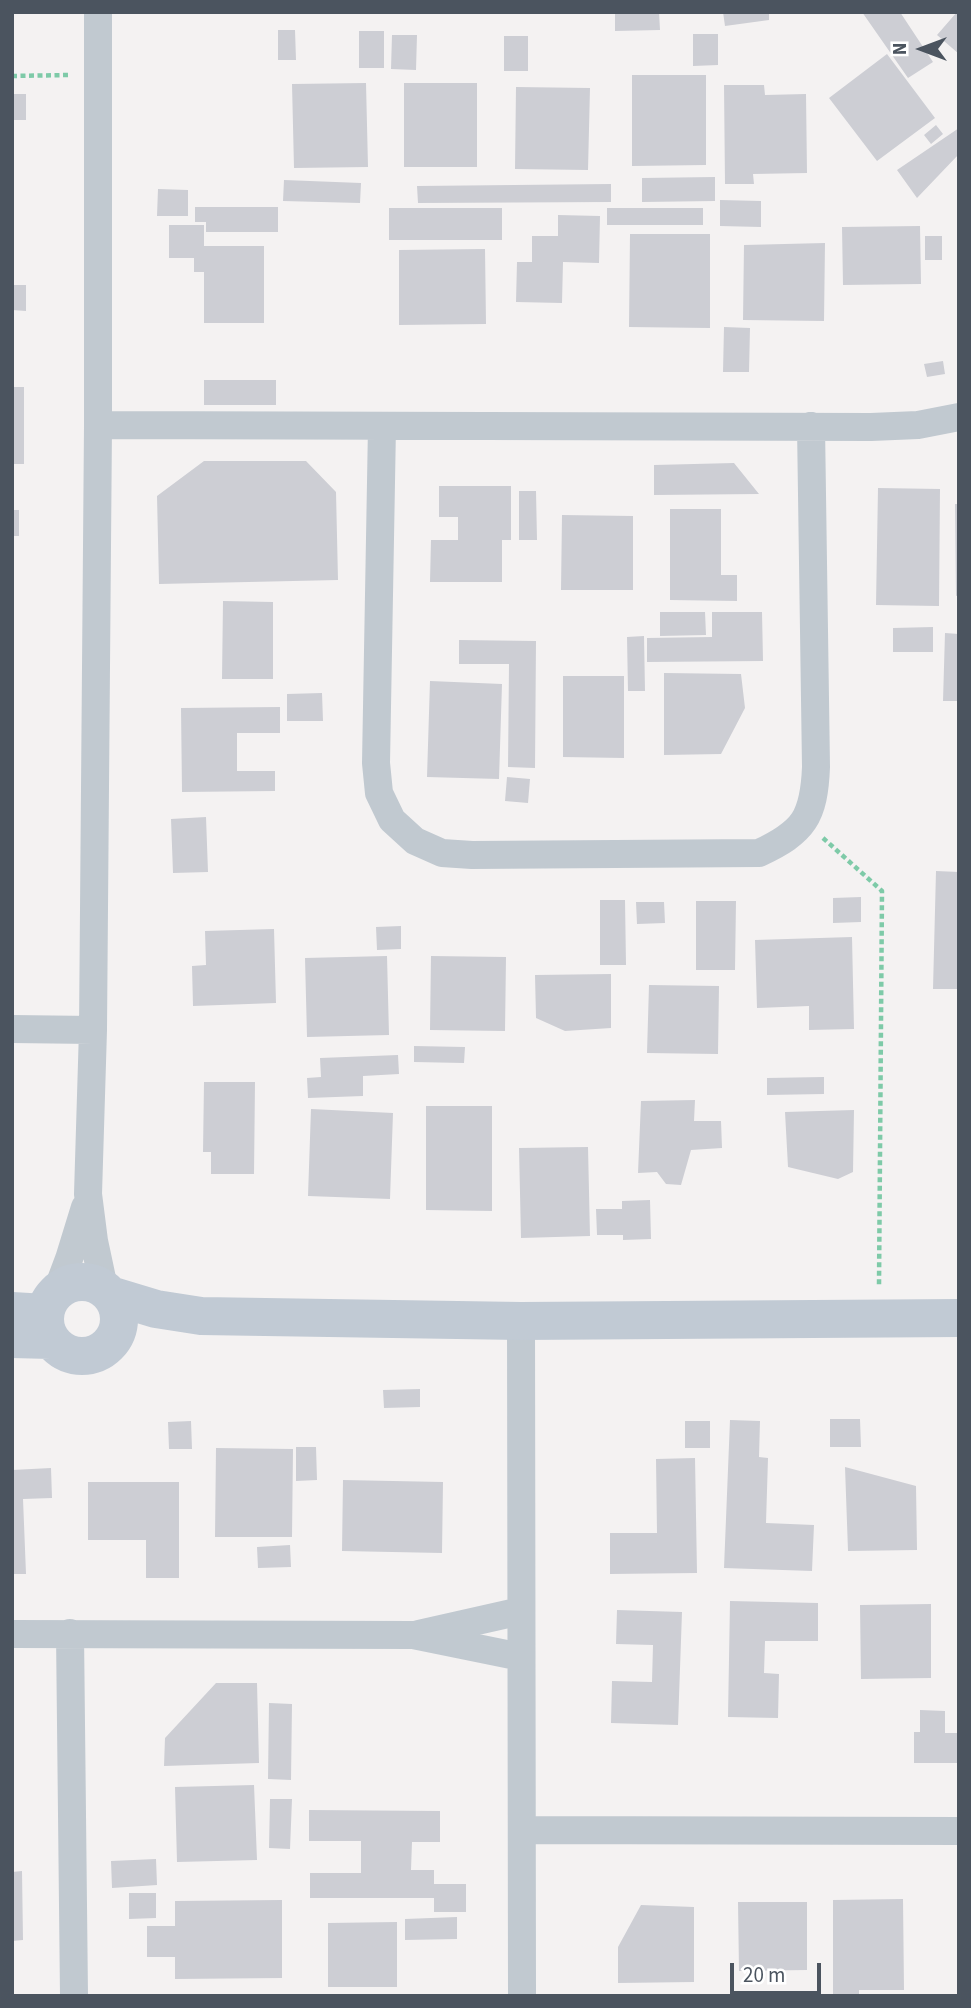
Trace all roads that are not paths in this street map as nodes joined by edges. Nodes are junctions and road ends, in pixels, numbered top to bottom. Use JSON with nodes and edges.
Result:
{"nodes":[{"id":1,"x":98,"y":12,"type":"edge"},
{"id":2,"x":959,"y":417,"type":"edge"},
{"id":3,"x":98,"y":425,"type":"junction"},
{"id":4,"x":382,"y":426,"type":"junction"},
{"id":5,"x":810,"y":426,"type":"junction"},
{"id":6,"x":12,"y":1029,"type":"edge"},
{"id":7,"x":93,"y":1030,"type":"junction"},
{"id":8,"x":88,"y":1194,"type":"junction"},
{"id":9,"x":108,"y":1292,"type":"junction"},
{"id":10,"x":41,"y":1314,"type":"edge"},
{"id":11,"x":201,"y":1317,"type":"junction"},
{"id":12,"x":959,"y":1318,"type":"edge"},
{"id":13,"x":521,"y":1321,"type":"junction"},
{"id":14,"x":12,"y":1339,"type":"edge"},
{"id":15,"x":106,"y":1348,"type":"junction"},
{"id":16,"x":521,"y":1611,"type":"junction"},
{"id":17,"x":71,"y":1633,"type":"junction"},
{"id":18,"x":12,"y":1634,"type":"edge"},
{"id":19,"x":413,"y":1636,"type":"junction"},
{"id":20,"x":521,"y":1657,"type":"junction"},
{"id":21,"x":522,"y":1830,"type":"junction"},
{"id":22,"x":959,"y":1831,"type":"edge"},
{"id":23,"x":74,"y":1996,"type":"edge"},
{"id":24,"x":522,"y":1996,"type":"edge"}],
"edges":[{"from":1,"to":3,"type":"street"},
{"from":2,"to":5,"type":"street"},
{"from":3,"to":4,"type":"street"},
{"from":3,"to":7,"type":"street"},
{"from":4,"to":5,"type":"street"},
{"from":4,"to":5,"type":"street"},
{"from":6,"to":7,"type":"street"},
{"from":7,"to":8,"type":"street"},
{"from":8,"to":9,"type":"street"},
{"from":8,"to":10,"type":"street"},
{"from":9,"to":10,"type":"street"},
{"from":9,"to":11,"type":"street"},
{"from":9,"to":15,"type":"street"},
{"from":10,"to":14,"type":"street"},
{"from":10,"to":15,"type":"street"},
{"from":11,"to":13,"type":"street"},
{"from":11,"to":15,"type":"street"},
{"from":12,"to":13,"type":"street"},
{"from":13,"to":16,"type":"street"},
{"from":16,"to":19,"type":"street"},
{"from":16,"to":20,"type":"street"},
{"from":17,"to":18,"type":"street"},
{"from":17,"to":19,"type":"street"},
{"from":17,"to":23,"type":"street"},
{"from":19,"to":20,"type":"street"},
{"from":20,"to":21,"type":"street"},
{"from":21,"to":22,"type":"street"},
{"from":21,"to":24,"type":"street"}]}
